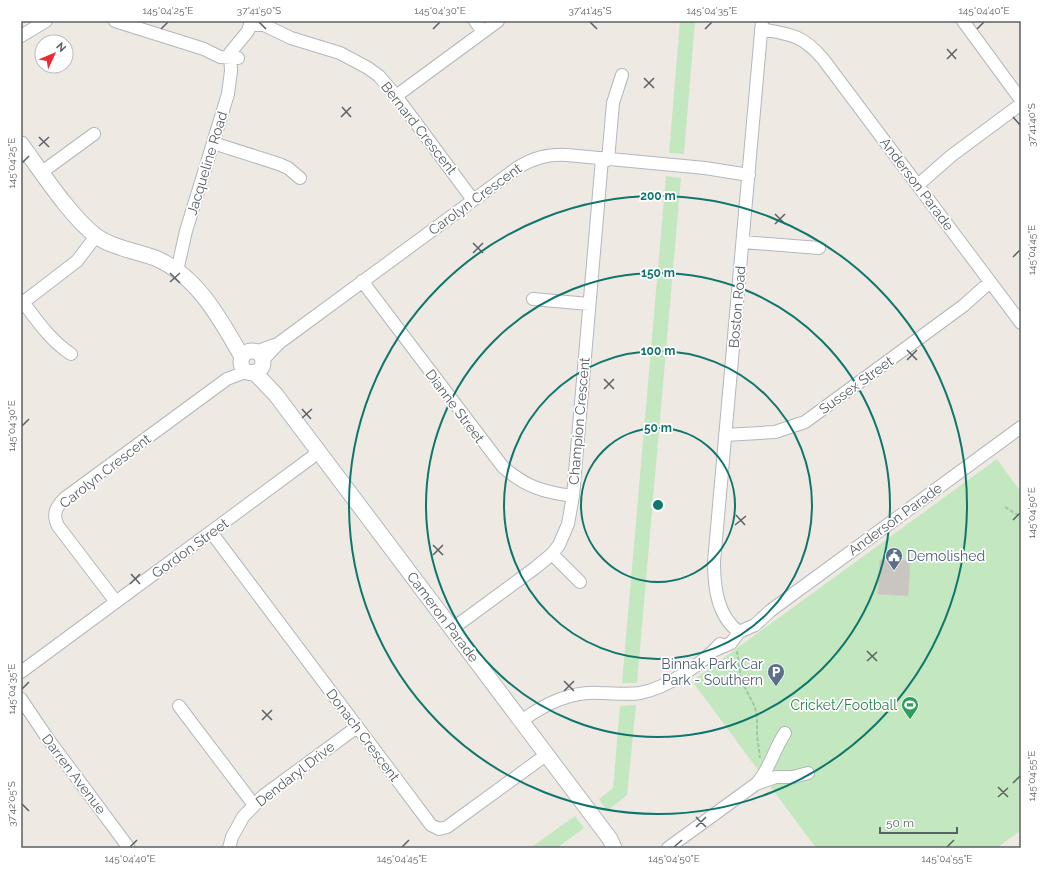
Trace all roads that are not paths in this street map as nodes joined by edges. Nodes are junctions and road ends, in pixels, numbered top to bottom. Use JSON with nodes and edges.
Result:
{"nodes":[{"id":1,"x":46,"y":21,"type":"edge"},
{"id":2,"x":114,"y":21,"type":"edge"},
{"id":3,"x":475,"y":21,"type":"edge"},
{"id":4,"x":498,"y":21,"type":"edge"},
{"id":5,"x":963,"y":21,"type":"edge"},
{"id":6,"x":255,"y":24,"type":"edge"},
{"id":7,"x":761,"y":29,"type":"edge"},
{"id":8,"x":483,"y":32,"type":"junction"},
{"id":9,"x":21,"y":36,"type":"edge"},
{"id":10,"x":233,"y":56,"type":"junction"},
{"id":11,"x":622,"y":75,"type":"dead end"},
{"id":12,"x":396,"y":96,"type":"junction"},
{"id":13,"x":1021,"y":100,"type":"edge"},
{"id":14,"x":1021,"y":104,"type":"edge"},
{"id":15,"x":94,"y":134,"type":"dead end"},
{"id":16,"x":213,"y":143,"type":"junction"},
{"id":17,"x":21,"y":144,"type":"edge"},
{"id":18,"x":605,"y":159,"type":"junction"},
{"id":19,"x":42,"y":172,"type":"junction"},
{"id":20,"x":749,"y":172,"type":"junction"},
{"id":21,"x":300,"y":178,"type":"dead end"},
{"id":22,"x":916,"y":182,"type":"junction"},
{"id":23,"x":473,"y":200,"type":"junction"},
{"id":24,"x":96,"y":236,"type":"junction"},
{"id":25,"x":742,"y":242,"type":"junction"},
{"id":26,"x":819,"y":248,"type":"dead end"},
{"id":27,"x":172,"y":268,"type":"junction"},
{"id":28,"x":362,"y":282,"type":"junction"},
{"id":29,"x":992,"y":284,"type":"junction"},
{"id":30,"x":533,"y":299,"type":"dead end"},
{"id":31,"x":22,"y":303,"type":"edge"},
{"id":32,"x":589,"y":304,"type":"junction"},
{"id":33,"x":1021,"y":323,"type":"edge"},
{"id":34,"x":71,"y":354,"type":"dead end"},
{"id":35,"x":252,"y":361,"type":"junction"},
{"id":36,"x":1021,"y":427,"type":"edge"},
{"id":37,"x":726,"y":430,"type":"junction"},
{"id":38,"x":319,"y":452,"type":"junction"},
{"id":39,"x":573,"y":496,"type":"junction"},
{"id":40,"x":211,"y":532,"type":"junction"},
{"id":41,"x":552,"y":554,"type":"junction"},
{"id":42,"x":580,"y":582,"type":"dead end"},
{"id":43,"x":116,"y":602,"type":"junction"},
{"id":44,"x":736,"y":627,"type":"junction"},
{"id":45,"x":452,"y":629,"type":"junction"},
{"id":46,"x":21,"y":672,"type":"edge"},
{"id":47,"x":21,"y":699,"type":"edge"},
{"id":48,"x":179,"y":706,"type":"dead end"},
{"id":49,"x":523,"y":724,"type":"junction"},
{"id":50,"x":357,"y":727,"type":"junction"},
{"id":51,"x":785,"y":733,"type":"dead end"},
{"id":52,"x":546,"y":755,"type":"junction"},
{"id":53,"x":808,"y":773,"type":"dead end"},
{"id":54,"x":756,"y":784,"type":"junction"},
{"id":55,"x":254,"y":805,"type":"junction"},
{"id":56,"x":615,"y":845,"type":"edge"},
{"id":57,"x":129,"y":848,"type":"edge"},
{"id":58,"x":229,"y":848,"type":"edge"},
{"id":59,"x":668,"y":848,"type":"edge"}],
"edges":[{"from":1,"to":9,"type":"street"},
{"from":2,"to":10,"type":"street"},
{"from":3,"to":8,"type":"street"},
{"from":4,"to":8,"type":"street"},
{"from":5,"to":13,"type":"street"},
{"from":6,"to":10,"type":"street"},
{"from":6,"to":12,"type":"street","name":"Bernard Crescent"},
{"from":7,"to":20,"type":"street","name":"Boston Road"},
{"from":7,"to":22,"type":"street","name":"Anderson Parade"},
{"from":8,"to":12,"type":"street"},
{"from":10,"to":16,"type":"street","name":"Jacqueline Road"},
{"from":11,"to":18,"type":"street","name":"Champion Crescent"},
{"from":12,"to":23,"type":"street","name":"Bernard Crescent"},
{"from":14,"to":22,"type":"street"},
{"from":15,"to":19,"type":"street"},
{"from":16,"to":21,"type":"street"},
{"from":16,"to":27,"type":"street","name":"Jacqueline Road"},
{"from":17,"to":19,"type":"street","name":"Cameron Parade"},
{"from":18,"to":20,"type":"street","name":"Carolyn Crescent"},
{"from":18,"to":23,"type":"street","name":"Carolyn Crescent"},
{"from":18,"to":32,"type":"street","name":"Champion Crescent"},
{"from":19,"to":24,"type":"street","name":"Cameron Parade"},
{"from":20,"to":25,"type":"street","name":"Boston Road"},
{"from":22,"to":29,"type":"street","name":"Anderson Parade"},
{"from":23,"to":28,"type":"street","name":"Carolyn Crescent"},
{"from":24,"to":27,"type":"street","name":"Cameron Parade"},
{"from":24,"to":31,"type":"street"},
{"from":25,"to":26,"type":"street"},
{"from":25,"to":37,"type":"street","name":"Boston Road"},
{"from":27,"to":35,"type":"street","name":"Cameron Parade"},
{"from":28,"to":35,"type":"street","name":"Carolyn Crescent"},
{"from":28,"to":39,"type":"street","name":"Dianne Street"},
{"from":29,"to":33,"type":"street","name":"Anderson Parade"},
{"from":29,"to":37,"type":"street","name":"Sussex Street"},
{"from":30,"to":32,"type":"street"},
{"from":31,"to":34,"type":"street"},
{"from":32,"to":39,"type":"street","name":"Champion Crescent"},
{"from":35,"to":38,"type":"street","name":"Cameron Parade"},
{"from":35,"to":43,"type":"street","name":"Carolyn Crescent"},
{"from":36,"to":44,"type":"street","name":"Anderson Parade"},
{"from":37,"to":44,"type":"street","name":"Boston Road"},
{"from":38,"to":40,"type":"street","name":"Gordon Street"},
{"from":38,"to":45,"type":"street","name":"Cameron Parade"},
{"from":39,"to":41,"type":"street","name":"Champion Crescent"},
{"from":40,"to":43,"type":"street","name":"Gordon Street"},
{"from":40,"to":50,"type":"street","name":"Donach Crescent"},
{"from":41,"to":42,"type":"street"},
{"from":41,"to":45,"type":"street","name":"Champion Crescent"},
{"from":43,"to":46,"type":"street","name":"Gordon Street"},
{"from":44,"to":49,"type":"street","name":"Anderson Parade"},
{"from":45,"to":49,"type":"street","name":"Cameron Parade"},
{"from":47,"to":57,"type":"street","name":"Darren Avenue"},
{"from":48,"to":55,"type":"street"},
{"from":49,"to":52,"type":"street","name":"Cameron Parade"},
{"from":50,"to":52,"type":"street","name":"Donach Crescent"},
{"from":50,"to":55,"type":"street","name":"Dendaryl Drive"},
{"from":51,"to":54,"type":"street"},
{"from":52,"to":56,"type":"street","name":"Cameron Parade"},
{"from":53,"to":54,"type":"street"},
{"from":54,"to":59,"type":"street"},
{"from":55,"to":58,"type":"street","name":"Dendaryl Drive"}]}
